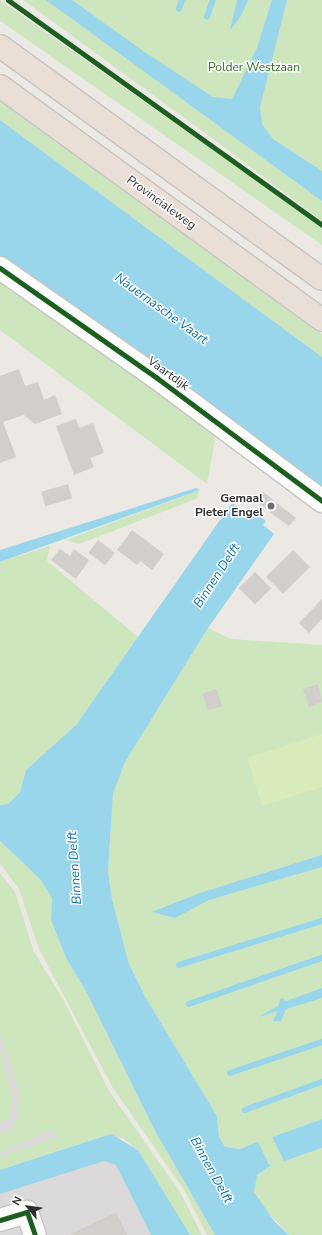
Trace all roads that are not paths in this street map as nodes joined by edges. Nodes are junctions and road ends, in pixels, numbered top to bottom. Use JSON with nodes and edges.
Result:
{"nodes":[{"id":1,"x":0,"y":46,"type":"edge"},
{"id":2,"x":0,"y":86,"type":"edge"},
{"id":3,"x":0,"y":268,"type":"edge"},
{"id":4,"x":322,"y":279,"type":"edge"},
{"id":5,"x":322,"y":320,"type":"edge"},
{"id":6,"x":322,"y":501,"type":"edge"},
{"id":7,"x":0,"y":1220,"type":"edge"},
{"id":8,"x":35,"y":1235,"type":"edge"}],
"edges":[{"from":1,"to":4,"type":"highway"},
{"from":2,"to":5,"type":"highway","name":"Provincialeweg"},
{"from":3,"to":6,"type":"street","name":"Vaartdijk"},
{"from":7,"to":8,"type":"street"}]}
